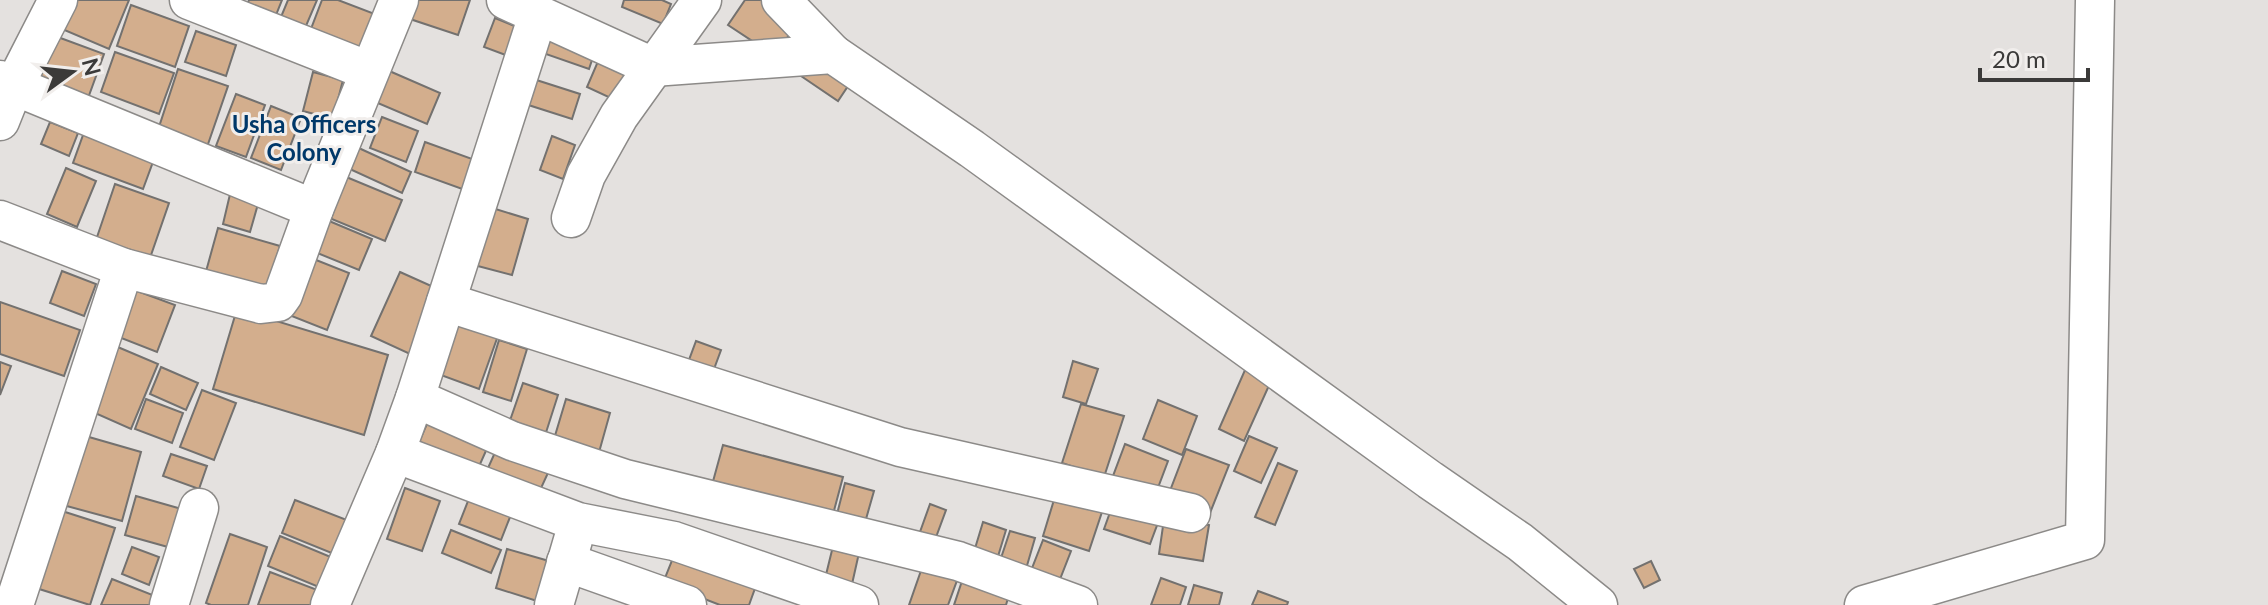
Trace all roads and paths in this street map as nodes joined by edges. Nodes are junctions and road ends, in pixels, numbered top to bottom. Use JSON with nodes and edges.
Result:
{"nodes":[{"id":1,"x":58,"y":0,"type":"edge"},
{"id":2,"x":189,"y":0,"type":"edge"},
{"id":3,"x":399,"y":0,"type":"edge"},
{"id":4,"x":702,"y":0,"type":"edge"},
{"id":5,"x":781,"y":0,"type":"edge"},
{"id":6,"x":2095,"y":0,"type":"edge"},
{"id":7,"x":522,"y":7,"type":"edge"},
{"id":8,"x":833,"y":54,"type":"junction"},
{"id":9,"x":653,"y":67,"type":"junction"},
{"id":10,"x":369,"y":71,"type":"junction"},
{"id":11,"x":7,"y":83,"type":"edge"},
{"id":12,"x":0,"y":121,"type":"edge"},
{"id":13,"x":314,"y":209,"type":"junction"},
{"id":14,"x":571,"y":218,"type":"dead end"},
{"id":15,"x":0,"y":220,"type":"edge"},
{"id":16,"x":124,"y":268,"type":"junction"},
{"id":17,"x":446,"y":302,"type":"junction"},
{"id":18,"x":415,"y":398,"type":"junction"},
{"id":19,"x":395,"y":453,"type":"junction"},
{"id":20,"x":199,"y":508,"type":"dead end"},
{"id":21,"x":1191,"y":513,"type":"dead end"},
{"id":22,"x":578,"y":522,"type":"junction"},
{"id":23,"x":566,"y":562,"type":"junction"},
{"id":24,"x":14,"y":605,"type":"edge"},
{"id":25,"x":169,"y":605,"type":"edge"},
{"id":26,"x":330,"y":605,"type":"edge"},
{"id":27,"x":554,"y":605,"type":"edge"},
{"id":28,"x":687,"y":605,"type":"edge"},
{"id":29,"x":859,"y":605,"type":"edge"},
{"id":30,"x":1078,"y":605,"type":"edge"},
{"id":31,"x":1598,"y":605,"type":"edge"},
{"id":32,"x":1864,"y":605,"type":"edge"}],
"edges":[{"from":1,"to":11,"type":"street"},
{"from":2,"to":10,"type":"street"},
{"from":3,"to":10,"type":"street"},
{"from":4,"to":9,"type":"street"},
{"from":5,"to":8,"type":"street"},
{"from":6,"to":32,"type":"street"},
{"from":7,"to":9,"type":"street"},
{"from":7,"to":17,"type":"street"},
{"from":8,"to":9,"type":"street"},
{"from":8,"to":31,"type":"street"},
{"from":9,"to":14,"type":"street"},
{"from":10,"to":13,"type":"street"},
{"from":11,"to":12,"type":"street"},
{"from":11,"to":13,"type":"street"},
{"from":13,"to":16,"type":"street"},
{"from":15,"to":16,"type":"street"},
{"from":16,"to":24,"type":"street"},
{"from":17,"to":18,"type":"street"},
{"from":17,"to":21,"type":"street"},
{"from":18,"to":19,"type":"street"},
{"from":18,"to":30,"type":"street"},
{"from":19,"to":22,"type":"street"},
{"from":19,"to":26,"type":"street"},
{"from":20,"to":25,"type":"street"},
{"from":22,"to":23,"type":"street"},
{"from":22,"to":29,"type":"street"},
{"from":23,"to":27,"type":"street"},
{"from":23,"to":28,"type":"street"}]}
